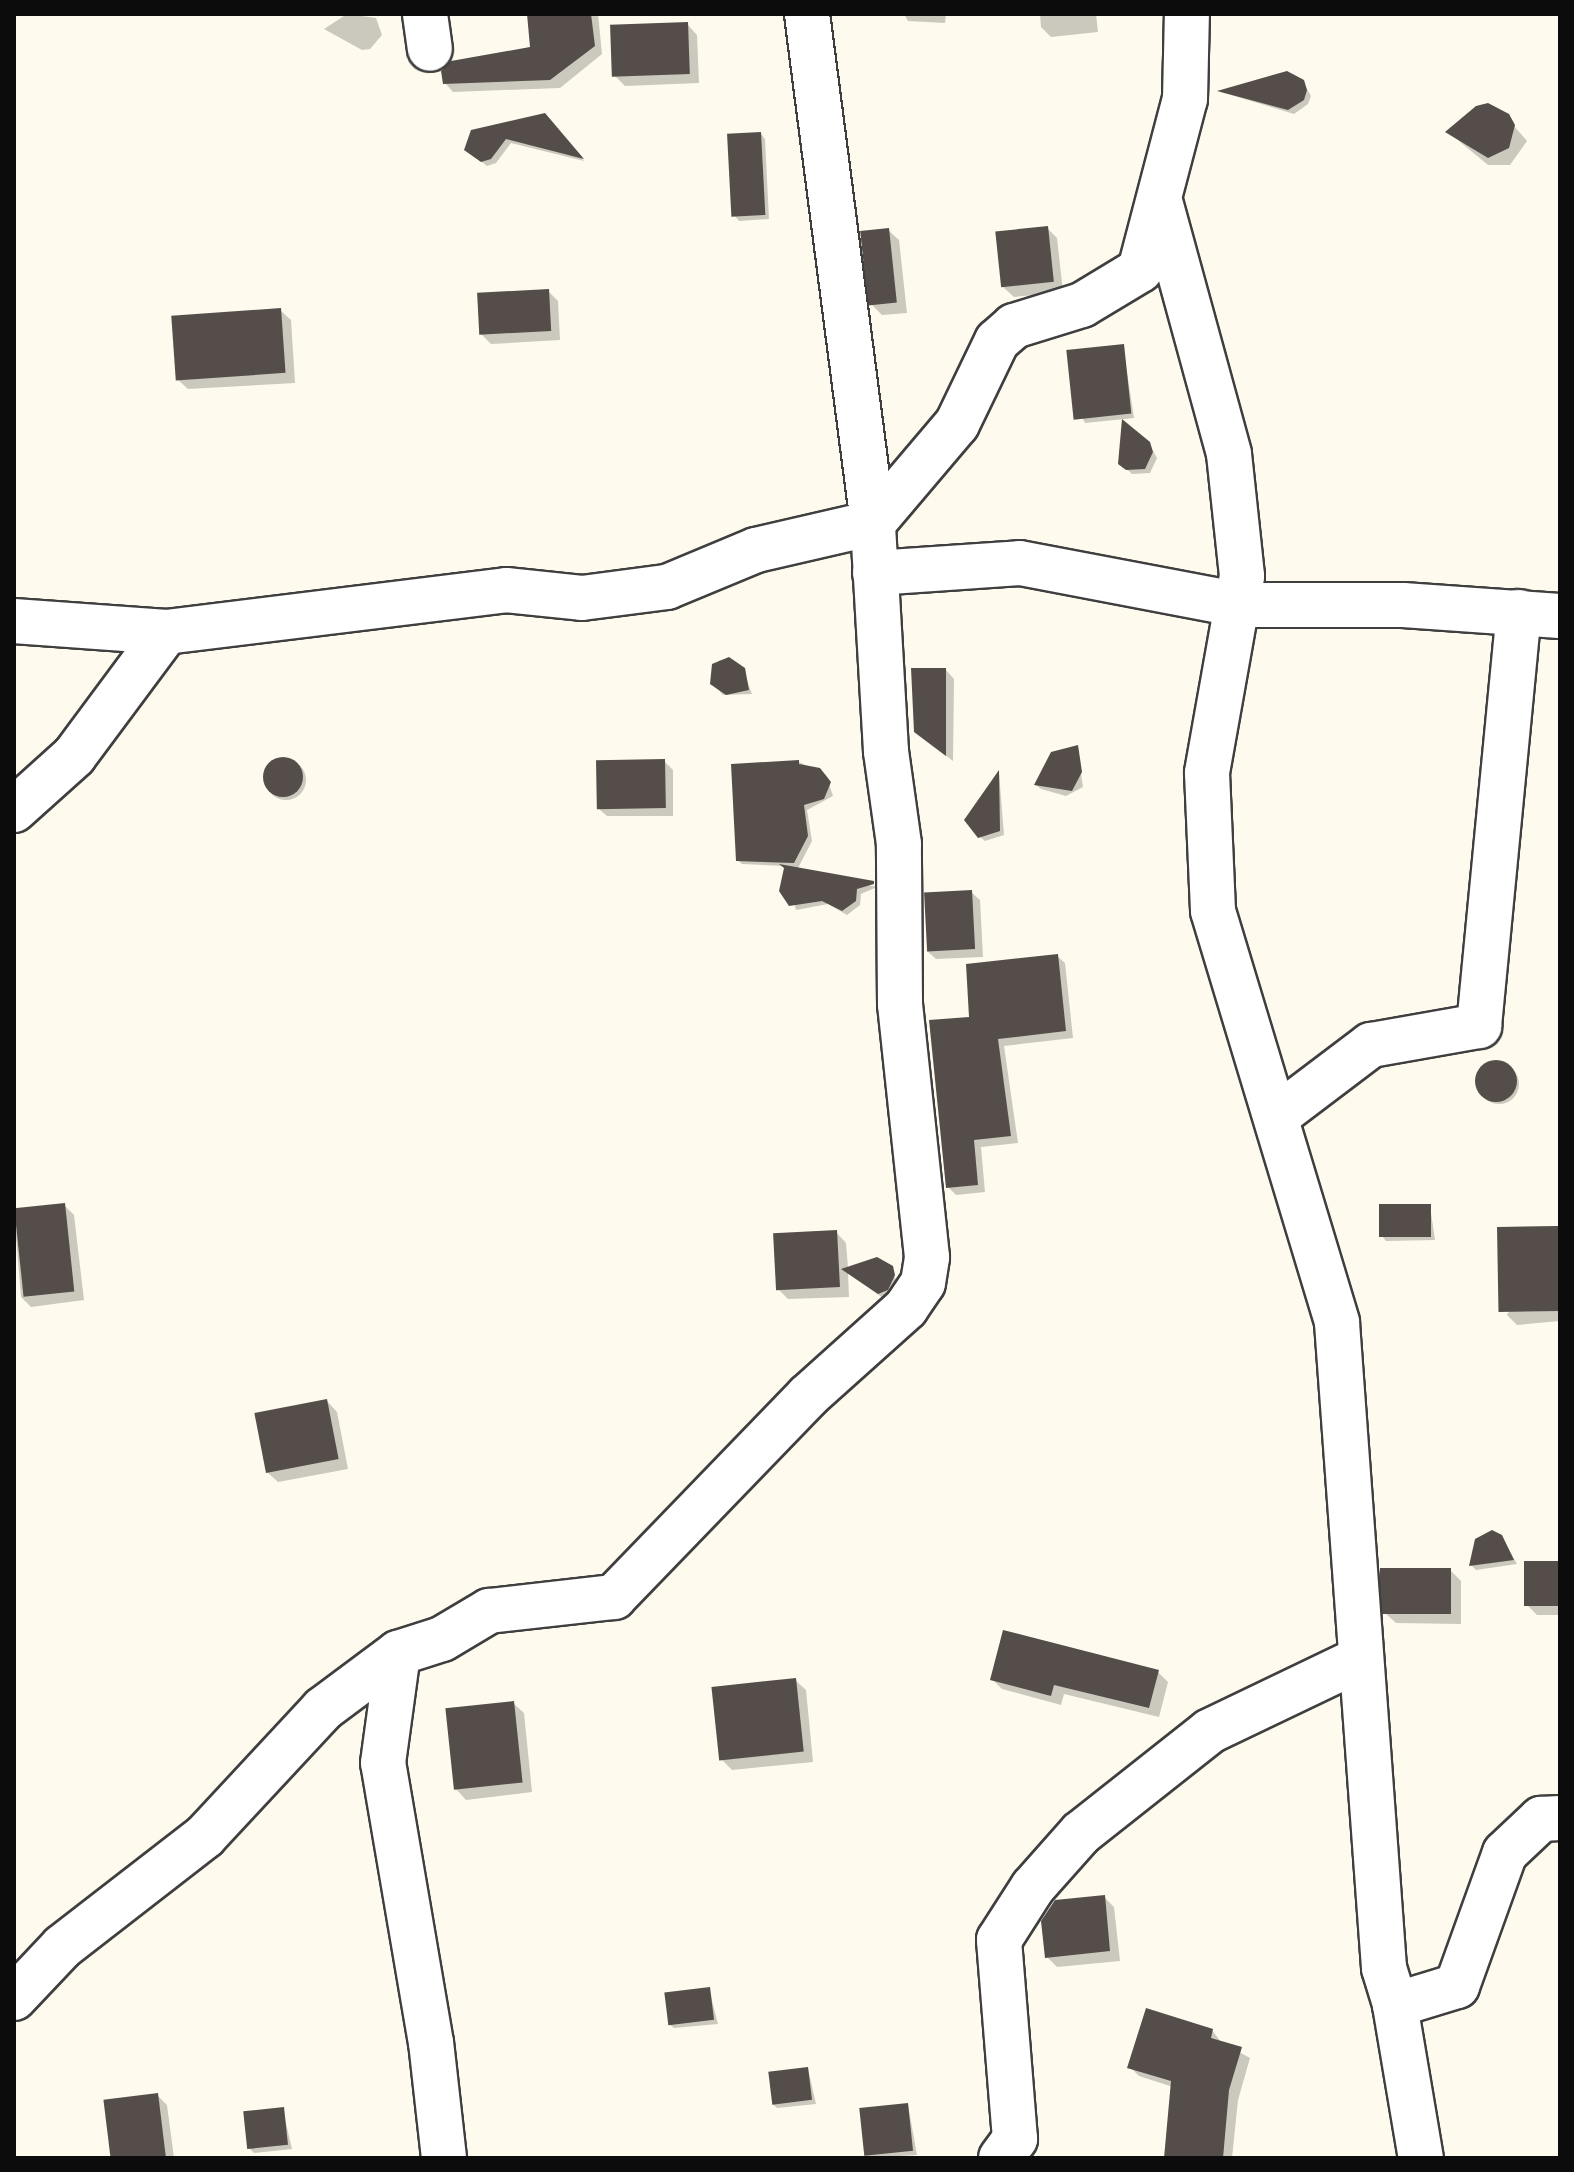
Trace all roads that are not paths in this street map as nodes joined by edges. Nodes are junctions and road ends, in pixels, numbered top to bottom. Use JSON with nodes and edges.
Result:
{"nodes":[{"id":1,"x":807,"y":14,"type":"edge"},
{"id":2,"x":1187,"y":14,"type":"edge"},
{"id":3,"x":1161,"y":205,"type":"junction"},
{"id":4,"x":873,"y":523,"type":"junction"},
{"id":5,"x":875,"y":573,"type":"junction"},
{"id":6,"x":1240,"y":605,"type":"junction"},
{"id":7,"x":1540,"y":614,"type":"edge"},
{"id":8,"x":14,"y":621,"type":"edge"},
{"id":9,"x":166,"y":632,"type":"junction"},
{"id":10,"x":14,"y":810,"type":"edge"},
{"id":11,"x":1277,"y":1116,"type":"junction"},
{"id":12,"x":398,"y":1653,"type":"junction"},
{"id":13,"x":1358,"y":1660,"type":"junction"},
{"id":14,"x":1560,"y":1818,"type":"edge"},
{"id":15,"x":14,"y":1998,"type":"edge"},
{"id":16,"x":1395,"y":2005,"type":"junction"},
{"id":17,"x":444,"y":2158,"type":"edge"},
{"id":18,"x":1001,"y":2158,"type":"edge"},
{"id":19,"x":1421,"y":2158,"type":"edge"}],
"edges":[{"from":1,"to":4,"type":"street"},
{"from":2,"to":3,"type":"street"},
{"from":3,"to":4,"type":"street"},
{"from":3,"to":6,"type":"street"},
{"from":4,"to":5,"type":"street"},
{"from":4,"to":9,"type":"street"},
{"from":5,"to":6,"type":"street"},
{"from":5,"to":12,"type":"street"},
{"from":6,"to":7,"type":"street"},
{"from":6,"to":11,"type":"street"},
{"from":7,"to":11,"type":"street"},
{"from":8,"to":9,"type":"street"},
{"from":9,"to":10,"type":"street"},
{"from":11,"to":13,"type":"street"},
{"from":12,"to":15,"type":"street"},
{"from":12,"to":17,"type":"street"},
{"from":13,"to":16,"type":"street"},
{"from":13,"to":18,"type":"street"},
{"from":14,"to":16,"type":"street"},
{"from":16,"to":19,"type":"street"}]}
